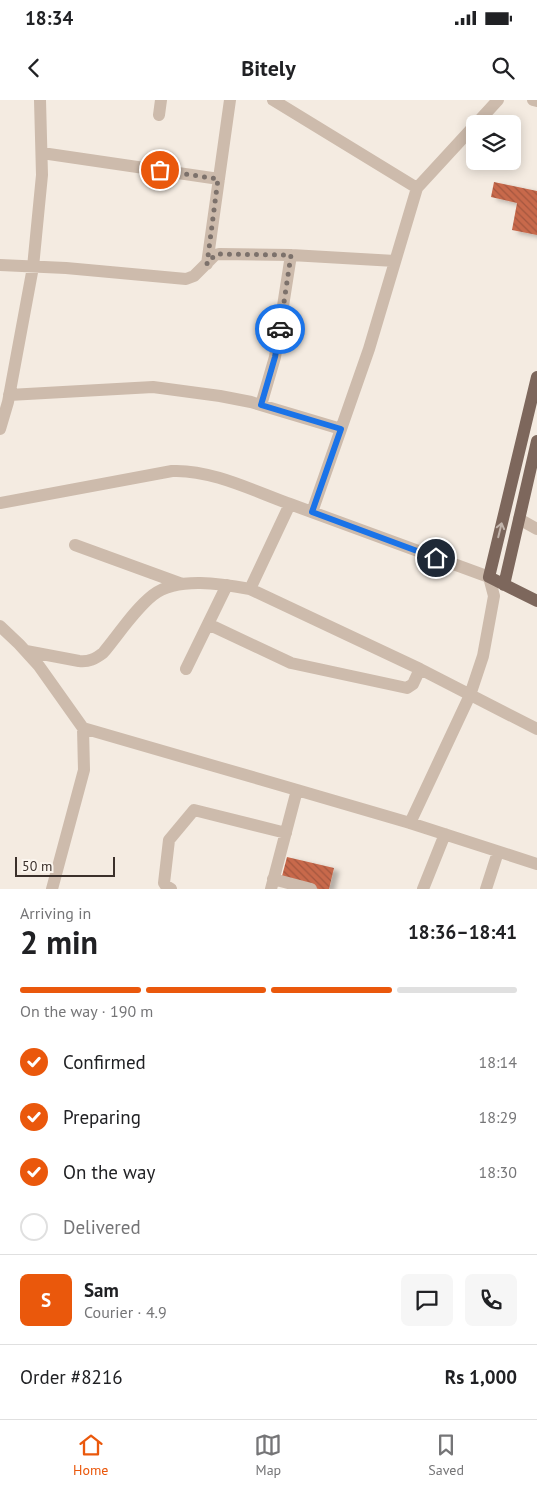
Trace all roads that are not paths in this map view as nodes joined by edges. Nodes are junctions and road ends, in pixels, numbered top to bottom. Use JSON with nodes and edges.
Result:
{"nodes":[{"id":1,"x":40,"y":100,"type":"edge"},
{"id":2,"x":161,"y":100,"type":"edge"},
{"id":3,"x":230,"y":100,"type":"edge"},
{"id":4,"x":272,"y":100,"type":"edge"},
{"id":5,"x":498,"y":100,"type":"edge"},
{"id":6,"x":533,"y":100,"type":"edge"},
{"id":7,"x":537,"y":101,"type":"edge"},
{"id":8,"x":158,"y":115,"type":"dead end"},
{"id":9,"x":485,"y":115,"type":"edge"},
{"id":10,"x":466,"y":136,"type":"edge"},
{"id":11,"x":42,"y":153,"type":"junction"},
{"id":12,"x":218,"y":179,"type":"junction"},
{"id":13,"x":417,"y":188,"type":"junction"},
{"id":14,"x":291,"y":255,"type":"junction"},
{"id":15,"x":395,"y":261,"type":"junction"},
{"id":16,"x":207,"y":264,"type":"junction"},
{"id":17,"x":0,"y":265,"type":"edge"},
{"id":18,"x":33,"y":266,"type":"junction"},
{"id":19,"x":537,"y":377,"type":"edge"},
{"id":20,"x":6,"y":400,"type":"edge"},
{"id":21,"x":261,"y":405,"type":"junction"},
{"id":22,"x":341,"y":429,"type":"junction"},
{"id":23,"x":0,"y":430,"type":"edge"},
{"id":24,"x":537,"y":441,"type":"edge"},
{"id":25,"x":0,"y":502,"type":"edge"},
{"id":26,"x":290,"y":504,"type":"junction"},
{"id":27,"x":312,"y":512,"type":"junction"},
{"id":28,"x":519,"y":519,"type":"junction"},
{"id":29,"x":537,"y":529,"type":"edge"},
{"id":30,"x":74,"y":545,"type":"dead end"},
{"id":31,"x":489,"y":577,"type":"junction"},
{"id":32,"x":182,"y":584,"type":"junction"},
{"id":33,"x":227,"y":585,"type":"junction"},
{"id":34,"x":504,"y":585,"type":"junction"},
{"id":35,"x":250,"y":589,"type":"junction"},
{"id":36,"x":494,"y":596,"type":"junction"},
{"id":37,"x":537,"y":600,"type":"edge"},
{"id":38,"x":208,"y":624,"type":"junction"},
{"id":39,"x":0,"y":626,"type":"edge"},
{"id":40,"x":26,"y":651,"type":"junction"},
{"id":41,"x":186,"y":669,"type":"dead end"},
{"id":42,"x":420,"y":669,"type":"junction"},
{"id":43,"x":470,"y":695,"type":"junction"},
{"id":44,"x":83,"y":728,"type":"junction"},
{"id":45,"x":537,"y":729,"type":"edge"},
{"id":46,"x":297,"y":790,"type":"junction"},
{"id":47,"x":410,"y":823,"type":"junction"},
{"id":48,"x":286,"y":833,"type":"junction"},
{"id":49,"x":445,"y":834,"type":"junction"},
{"id":50,"x":498,"y":852,"type":"junction"},
{"id":51,"x":537,"y":864,"type":"edge"},
{"id":52,"x":272,"y":884,"type":"edge"},
{"id":53,"x":52,"y":889,"type":"edge"},
{"id":54,"x":171,"y":889,"type":"edge"},
{"id":55,"x":311,"y":889,"type":"edge"},
{"id":56,"x":423,"y":889,"type":"edge"},
{"id":57,"x":486,"y":889,"type":"edge"}],
"edges":[{"from":1,"to":11,"type":"street"},
{"from":2,"to":8,"type":"street"},
{"from":3,"to":12,"type":"street"},
{"from":4,"to":13,"type":"street"},
{"from":5,"to":9,"type":"street"},
{"from":6,"to":7,"type":"street"},
{"from":10,"to":13,"type":"street"},
{"from":11,"to":12,"type":"street"},
{"from":11,"to":18,"type":"street"},
{"from":12,"to":16,"type":"street"},
{"from":13,"to":15,"type":"street"},
{"from":14,"to":15,"type":"street"},
{"from":14,"to":16,"type":"street"},
{"from":14,"to":21,"type":"street"},
{"from":15,"to":22,"type":"street"},
{"from":16,"to":18,"type":"street"},
{"from":17,"to":18,"type":"street"},
{"from":18,"to":20,"type":"street"},
{"from":31,"to":19,"type":"main road","one_way":true},
{"from":20,"to":21,"type":"street"},
{"from":20,"to":23,"type":"street"},
{"from":21,"to":22,"type":"street"},
{"from":22,"to":27,"type":"street"},
{"from":24,"to":28,"type":"main road"},
{"from":25,"to":26,"type":"street"},
{"from":26,"to":27,"type":"street"},
{"from":26,"to":35,"type":"street"},
{"from":27,"to":31,"type":"street"},
{"from":28,"to":29,"type":"street"},
{"from":28,"to":34,"type":"main road"},
{"from":30,"to":32,"type":"street"},
{"from":31,"to":34,"type":"main road"},
{"from":31,"to":36,"type":"street"},
{"from":32,"to":33,"type":"street"},
{"from":32,"to":40,"type":"street"},
{"from":33,"to":35,"type":"street"},
{"from":33,"to":38,"type":"street"},
{"from":34,"to":36,"type":"street"},
{"from":34,"to":37,"type":"main road"},
{"from":35,"to":42,"type":"street"},
{"from":36,"to":43,"type":"street"},
{"from":38,"to":41,"type":"street"},
{"from":38,"to":42,"type":"street"},
{"from":39,"to":40,"type":"street"},
{"from":40,"to":44,"type":"street"},
{"from":42,"to":43,"type":"street"},
{"from":43,"to":45,"type":"street"},
{"from":43,"to":47,"type":"street"},
{"from":44,"to":46,"type":"street"},
{"from":44,"to":53,"type":"street"},
{"from":46,"to":47,"type":"street"},
{"from":46,"to":48,"type":"street"},
{"from":47,"to":49,"type":"street"},
{"from":48,"to":52,"type":"street"},
{"from":48,"to":54,"type":"street"},
{"from":49,"to":50,"type":"street"},
{"from":49,"to":56,"type":"street"},
{"from":50,"to":51,"type":"street"},
{"from":50,"to":57,"type":"street"},
{"from":52,"to":55,"type":"street"}]}
